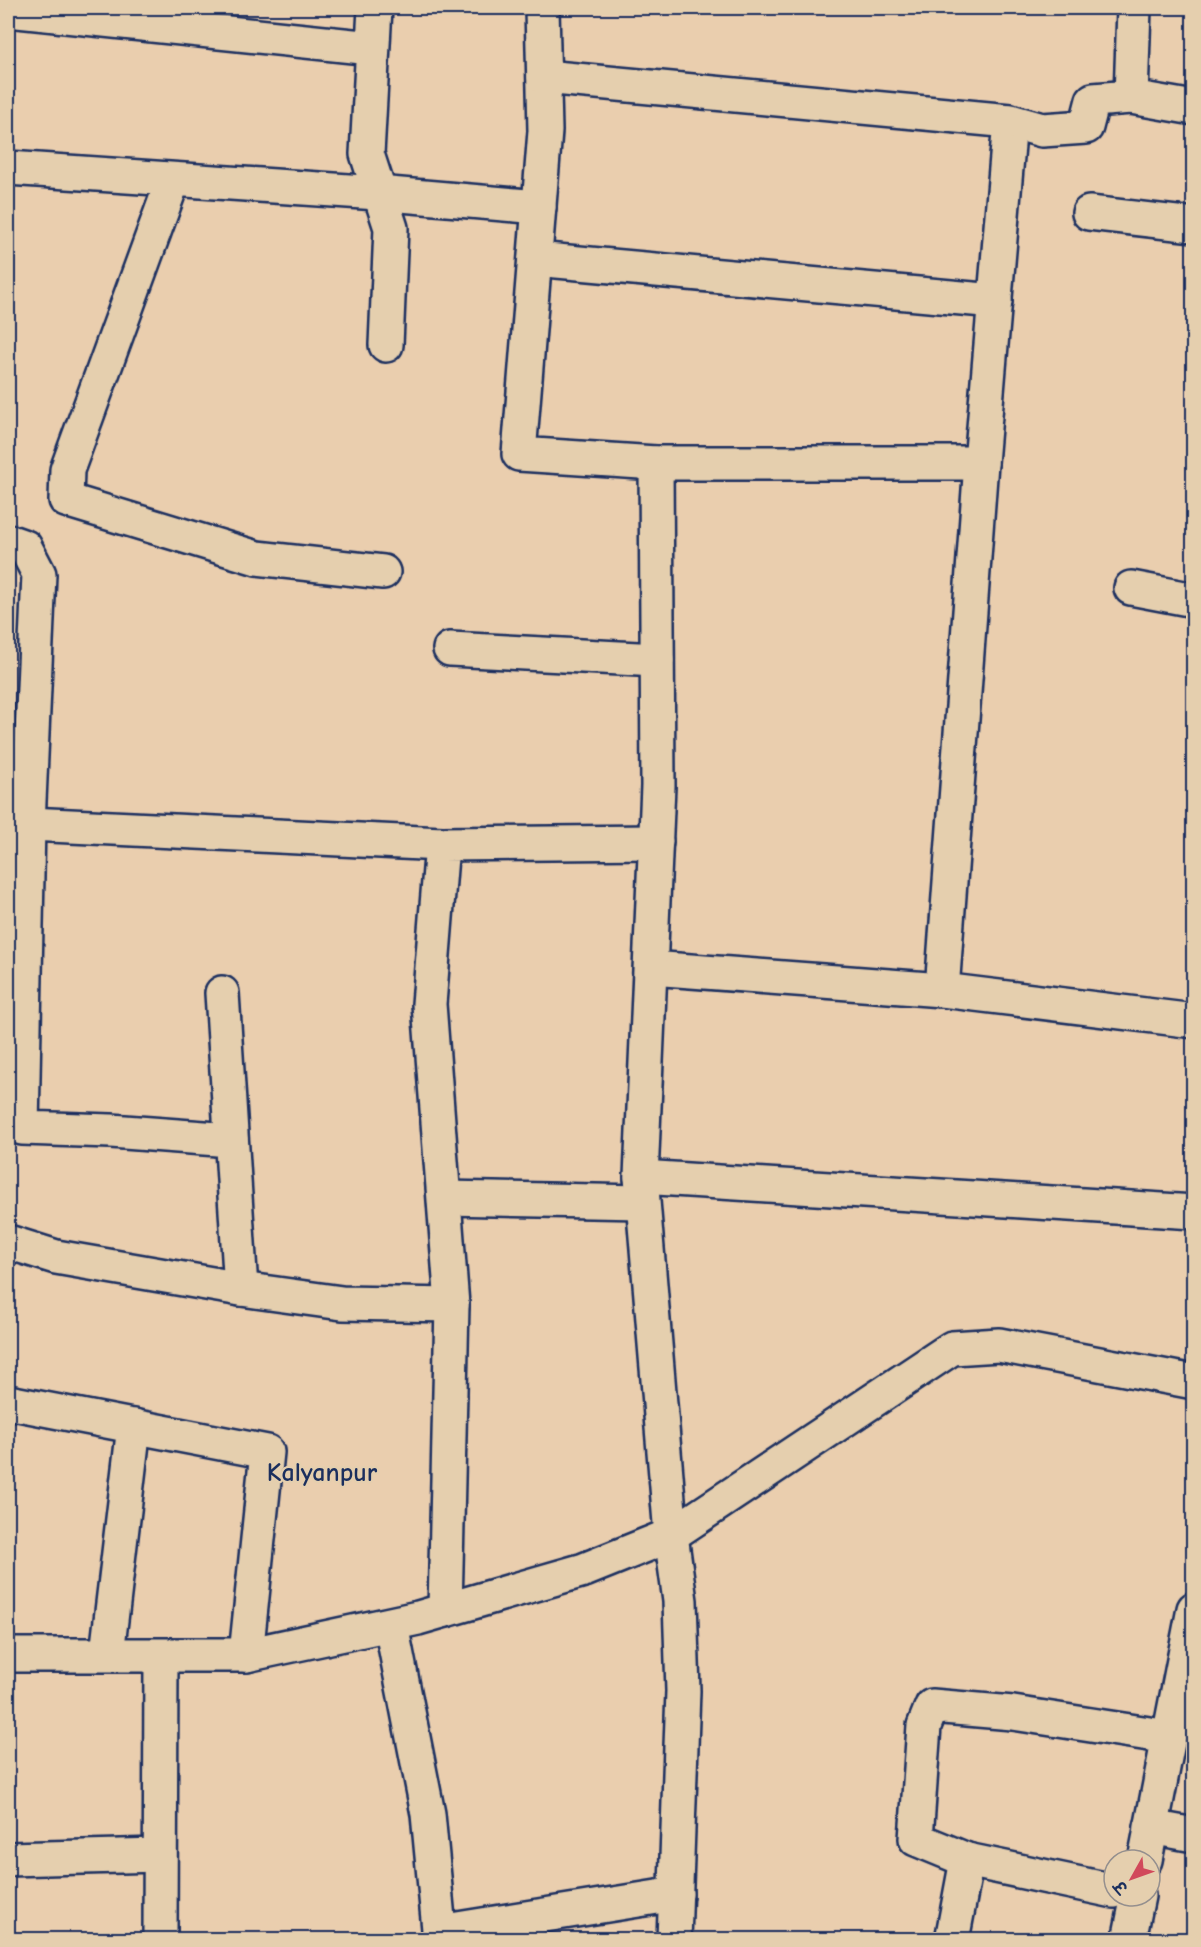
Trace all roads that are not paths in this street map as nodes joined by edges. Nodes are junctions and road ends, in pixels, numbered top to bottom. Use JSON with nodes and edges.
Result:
{"nodes":[{"id":1,"x":375,"y":8,"type":"edge"},
{"id":2,"x":542,"y":8,"type":"edge"},
{"id":3,"x":1134,"y":8,"type":"edge"},
{"id":4,"x":8,"y":10,"type":"edge"},
{"id":5,"x":208,"y":20,"type":"edge"},
{"id":6,"x":372,"y":48,"type":"junction"},
{"id":7,"x":544,"y":77,"type":"junction"},
{"id":8,"x":1131,"y":97,"type":"junction"},
{"id":9,"x":1194,"y":108,"type":"edge"},
{"id":10,"x":1010,"y":121,"type":"junction"},
{"id":11,"x":8,"y":168,"type":"edge"},
{"id":12,"x":173,"y":180,"type":"junction"},
{"id":13,"x":378,"y":193,"type":"junction"},
{"id":14,"x":539,"y":207,"type":"junction"},
{"id":15,"x":1089,"y":213,"type":"dead end"},
{"id":16,"x":1194,"y":225,"type":"edge"},
{"id":17,"x":535,"y":259,"type":"junction"},
{"id":18,"x":995,"y":301,"type":"junction"},
{"id":19,"x":386,"y":345,"type":"dead end"},
{"id":20,"x":656,"y":463,"type":"junction"},
{"id":21,"x":981,"y":463,"type":"junction"},
{"id":22,"x":8,"y":541,"type":"edge"},
{"id":23,"x":383,"y":572,"type":"dead end"},
{"id":24,"x":1131,"y":588,"type":"dead end"},
{"id":25,"x":1194,"y":600,"type":"edge"},
{"id":26,"x":450,"y":649,"type":"dead end"},
{"id":27,"x":657,"y":660,"type":"junction"},
{"id":28,"x":18,"y":823,"type":"edge"},
{"id":29,"x":656,"y":842,"type":"junction"},
{"id":30,"x":442,"y":844,"type":"junction"},
{"id":31,"x":651,"y":968,"type":"junction"},
{"id":32,"x":942,"y":990,"type":"junction"},
{"id":33,"x":222,"y":993,"type":"dead end"},
{"id":34,"x":1194,"y":1021,"type":"edge"},
{"id":35,"x":231,"y":1140,"type":"junction"},
{"id":36,"x":642,"y":1190,"type":"junction"},
{"id":37,"x":446,"y":1198,"type":"junction"},
{"id":38,"x":1194,"y":1212,"type":"edge"},
{"id":39,"x":8,"y":1242,"type":"edge"},
{"id":40,"x":241,"y":1289,"type":"junction"},
{"id":41,"x":452,"y":1305,"type":"junction"},
{"id":42,"x":1194,"y":1382,"type":"edge"},
{"id":43,"x":8,"y":1402,"type":"edge"},
{"id":44,"x":134,"y":1426,"type":"junction"},
{"id":45,"x":671,"y":1535,"type":"junction"},
{"id":46,"x":1194,"y":1609,"type":"edge"},
{"id":47,"x":445,"y":1610,"type":"junction"},
{"id":48,"x":391,"y":1625,"type":"junction"},
{"id":49,"x":108,"y":1654,"type":"junction"},
{"id":50,"x":8,"y":1655,"type":"edge"},
{"id":51,"x":246,"y":1655,"type":"junction"},
{"id":52,"x":161,"y":1656,"type":"junction"},
{"id":53,"x":1169,"y":1737,"type":"junction"},
{"id":54,"x":1151,"y":1827,"type":"junction"},
{"id":55,"x":1194,"y":1835,"type":"edge"},
{"id":56,"x":1147,"y":1848,"type":"edge"},
{"id":57,"x":159,"y":1855,"type":"junction"},
{"id":58,"x":8,"y":1859,"type":"edge"},
{"id":59,"x":966,"y":1860,"type":"junction"},
{"id":60,"x":1102,"y":1888,"type":"edge"},
{"id":61,"x":676,"y":1894,"type":"junction"},
{"id":62,"x":1136,"y":1908,"type":"edge"},
{"id":63,"x":439,"y":1936,"type":"edge"},
{"id":64,"x":160,"y":1940,"type":"edge"},
{"id":65,"x":674,"y":1940,"type":"edge"},
{"id":66,"x":952,"y":1940,"type":"edge"},
{"id":67,"x":1129,"y":1940,"type":"edge"}],
"edges":[{"from":1,"to":6,"type":"street"},
{"from":2,"to":7,"type":"street"},
{"from":3,"to":8,"type":"street"},
{"from":4,"to":5,"type":"street"},
{"from":5,"to":6,"type":"street"},
{"from":6,"to":13,"type":"street"},
{"from":7,"to":10,"type":"street"},
{"from":7,"to":14,"type":"street"},
{"from":8,"to":9,"type":"street"},
{"from":8,"to":10,"type":"street"},
{"from":10,"to":18,"type":"street"},
{"from":11,"to":12,"type":"street"},
{"from":12,"to":13,"type":"street"},
{"from":12,"to":23,"type":"street"},
{"from":13,"to":14,"type":"street"},
{"from":13,"to":19,"type":"street"},
{"from":14,"to":17,"type":"street"},
{"from":15,"to":16,"type":"street"},
{"from":17,"to":18,"type":"street"},
{"from":17,"to":20,"type":"street"},
{"from":18,"to":21,"type":"street"},
{"from":20,"to":21,"type":"street"},
{"from":20,"to":27,"type":"street"},
{"from":21,"to":32,"type":"street"},
{"from":22,"to":28,"type":"street"},
{"from":24,"to":25,"type":"street"},
{"from":26,"to":27,"type":"street"},
{"from":27,"to":29,"type":"street"},
{"from":28,"to":30,"type":"street"},
{"from":28,"to":35,"type":"street"},
{"from":29,"to":30,"type":"street"},
{"from":29,"to":31,"type":"street"},
{"from":30,"to":37,"type":"street"},
{"from":31,"to":32,"type":"street"},
{"from":31,"to":36,"type":"street"},
{"from":32,"to":34,"type":"street"},
{"from":33,"to":35,"type":"street"},
{"from":35,"to":40,"type":"street"},
{"from":36,"to":37,"type":"street"},
{"from":36,"to":38,"type":"street"},
{"from":36,"to":45,"type":"street"},
{"from":37,"to":41,"type":"street"},
{"from":39,"to":40,"type":"street"},
{"from":40,"to":41,"type":"street"},
{"from":41,"to":47,"type":"street"},
{"from":42,"to":45,"type":"street"},
{"from":43,"to":44,"type":"street"},
{"from":44,"to":49,"type":"street"},
{"from":44,"to":51,"type":"street"},
{"from":45,"to":47,"type":"street"},
{"from":45,"to":61,"type":"street"},
{"from":46,"to":53,"type":"street"},
{"from":47,"to":48,"type":"street"},
{"from":48,"to":51,"type":"street"},
{"from":48,"to":63,"type":"street"},
{"from":49,"to":50,"type":"street"},
{"from":49,"to":52,"type":"street"},
{"from":51,"to":52,"type":"street"},
{"from":52,"to":57,"type":"street"},
{"from":53,"to":54,"type":"street"},
{"from":53,"to":59,"type":"street"},
{"from":54,"to":55,"type":"street"},
{"from":54,"to":56,"type":"street"},
{"from":57,"to":58,"type":"street"},
{"from":57,"to":64,"type":"street"},
{"from":59,"to":60,"type":"street"},
{"from":59,"to":66,"type":"street"},
{"from":61,"to":63,"type":"street"},
{"from":61,"to":65,"type":"street"},
{"from":62,"to":67,"type":"street"}]}
